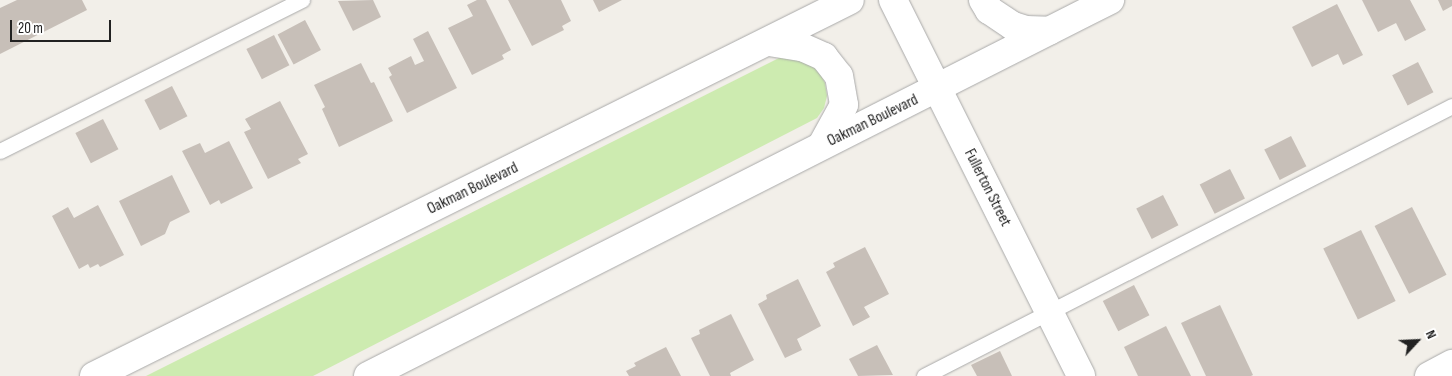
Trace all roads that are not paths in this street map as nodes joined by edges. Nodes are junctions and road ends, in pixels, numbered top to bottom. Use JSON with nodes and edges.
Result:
{"nodes":[{"id":1,"x":302,"y":0,"type":"edge"},
{"id":2,"x":850,"y":0,"type":"edge"},
{"id":3,"x":893,"y":0,"type":"edge"},
{"id":4,"x":983,"y":0,"type":"edge"},
{"id":5,"x":1110,"y":0,"type":"edge"},
{"id":6,"x":1049,"y":31,"type":"junction"},
{"id":7,"x":769,"y":42,"type":"junction"},
{"id":8,"x":938,"y":89,"type":"junction"},
{"id":9,"x":1452,"y":106,"type":"edge"},
{"id":10,"x":822,"y":145,"type":"junction"},
{"id":11,"x":0,"y":151,"type":"edge"},
{"id":12,"x":1049,"y":313,"type":"junction"},
{"id":13,"x":1452,"y":364,"type":"edge"},
{"id":14,"x":94,"y":376,"type":"edge"},
{"id":15,"x":368,"y":376,"type":"edge"},
{"id":16,"x":924,"y":376,"type":"edge"},
{"id":17,"x":1081,"y":376,"type":"edge"},
{"id":18,"x":1429,"y":376,"type":"edge"}],
"edges":[{"from":1,"to":11,"type":"lane"},
{"from":2,"to":7,"type":"street","name":"Oakman Boulevard"},
{"from":3,"to":8,"type":"street","name":"Fullerton Street"},
{"from":4,"to":6,"type":"street"},
{"from":5,"to":6,"type":"street","name":"Oakman Boulevard"},
{"from":6,"to":8,"type":"street","name":"Oakman Boulevard"},
{"from":7,"to":10,"type":"street"},
{"from":7,"to":14,"type":"street","name":"Oakman Boulevard"},
{"from":8,"to":10,"type":"street","name":"Oakman Boulevard"},
{"from":8,"to":12,"type":"street","name":"Fullerton Street"},
{"from":9,"to":12,"type":"lane"},
{"from":10,"to":15,"type":"street","name":"Oakman Boulevard"},
{"from":12,"to":16,"type":"lane"},
{"from":12,"to":17,"type":"street","name":"Fullerton Street"},
{"from":13,"to":18,"type":"street"}]}
